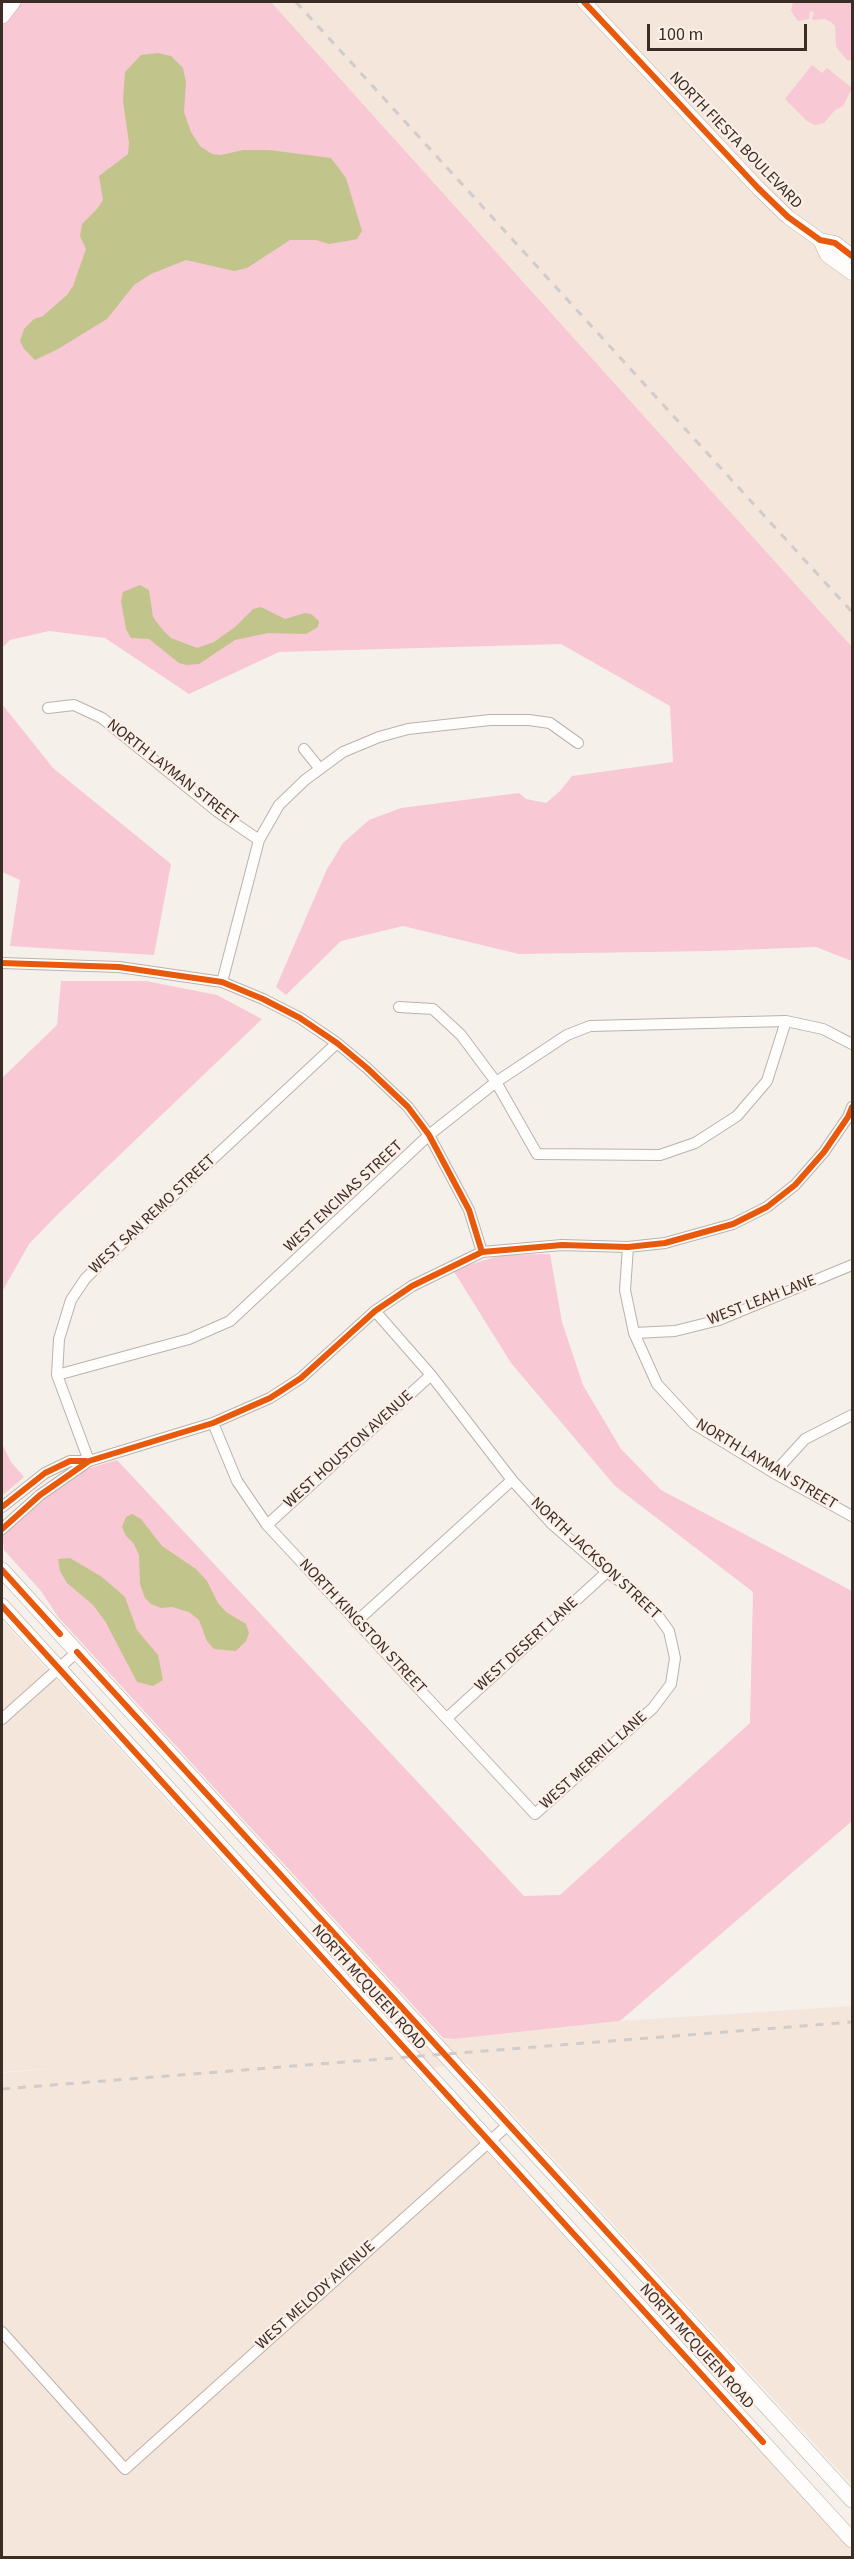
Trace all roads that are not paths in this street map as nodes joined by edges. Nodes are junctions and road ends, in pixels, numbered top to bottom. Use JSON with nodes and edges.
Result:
{"nodes":[{"id":1,"x":13,"y":2,"type":"edge"},
{"id":2,"x":584,"y":2,"type":"edge"},
{"id":3,"x":2,"y":16,"type":"edge"},
{"id":4,"x":820,"y":240,"type":"junction"},
{"id":5,"x":852,"y":256,"type":"edge"},
{"id":6,"x":852,"y":273,"type":"edge"},
{"id":7,"x":48,"y":708,"type":"dead end"},
{"id":8,"x":578,"y":743,"type":"dead end"},
{"id":9,"x":304,"y":749,"type":"dead end"},
{"id":10,"x":320,"y":769,"type":"junction"},
{"id":11,"x":259,"y":840,"type":"junction"},
{"id":12,"x":2,"y":963,"type":"edge"},
{"id":13,"x":222,"y":982,"type":"junction"},
{"id":14,"x":399,"y":1007,"type":"dead end"},
{"id":15,"x":786,"y":1021,"type":"junction"},
{"id":16,"x":337,"y":1043,"type":"junction"},
{"id":17,"x":852,"y":1044,"type":"edge"},
{"id":18,"x":496,"y":1082,"type":"junction"},
{"id":19,"x":851,"y":1114,"type":"edge"},
{"id":20,"x":429,"y":1136,"type":"junction"},
{"id":21,"x":627,"y":1247,"type":"junction"},
{"id":22,"x":482,"y":1252,"type":"junction"},
{"id":23,"x":852,"y":1265,"type":"edge"},
{"id":24,"x":375,"y":1311,"type":"junction"},
{"id":25,"x":634,"y":1333,"type":"junction"},
{"id":26,"x":57,"y":1375,"type":"junction"},
{"id":27,"x":431,"y":1375,"type":"junction"},
{"id":28,"x":852,"y":1415,"type":"edge"},
{"id":29,"x":213,"y":1423,"type":"junction"},
{"id":30,"x":89,"y":1461,"type":"junction"},
{"id":31,"x":774,"y":1473,"type":"junction"},
{"id":32,"x":512,"y":1480,"type":"junction"},
{"id":33,"x":2,"y":1507,"type":"edge"},
{"id":34,"x":852,"y":1516,"type":"edge"},
{"id":35,"x":267,"y":1525,"type":"junction"},
{"id":36,"x":2,"y":1529,"type":"edge"},
{"id":37,"x":2,"y":1570,"type":"edge"},
{"id":38,"x":607,"y":1572,"type":"junction"},
{"id":39,"x":2,"y":1606,"type":"edge"},
{"id":40,"x":356,"y":1622,"type":"junction"},
{"id":41,"x":77,"y":1652,"type":"junction"},
{"id":42,"x":58,"y":1669,"type":"junction"},
{"id":43,"x":652,"y":1708,"type":"joint"},
{"id":44,"x":447,"y":1718,"type":"junction"},
{"id":45,"x":2,"y":1719,"type":"edge"},
{"id":46,"x":535,"y":1814,"type":"joint"},
{"id":47,"x":280,"y":1875,"type":"junction"},
{"id":48,"x":262,"y":1892,"type":"junction"},
{"id":49,"x":508,"y":2125,"type":"junction"},
{"id":50,"x":489,"y":2140,"type":"junction"},
{"id":51,"x":2,"y":2332,"type":"edge"},
{"id":52,"x":757,"y":2397,"type":"junction"},
{"id":53,"x":738,"y":2414,"type":"junction"},
{"id":54,"x":852,"y":2500,"type":"edge"},
{"id":55,"x":852,"y":2540,"type":"edge"}],
"edges":[{"from":1,"to":3,"type":"main road"},
{"from":2,"to":4,"type":"street","name":"NORTH FIESTA BOULEVARD"},
{"from":4,"to":5,"type":"street","name":"NORTH FIESTA BOULEVARD"},
{"from":4,"to":6,"type":"street","name":"NORTH FIESTA BOULEVARD"},
{"from":7,"to":11,"type":"street","name":"NORTH LAYMAN STREET"},
{"from":8,"to":10,"type":"street"},
{"from":9,"to":10,"type":"street"},
{"from":10,"to":11,"type":"street"},
{"from":11,"to":13,"type":"street"},
{"from":12,"to":13,"type":"street"},
{"from":13,"to":16,"type":"street"},
{"from":14,"to":18,"type":"street"},
{"from":15,"to":17,"type":"street","name":"WEST ENCINAS STREET"},
{"from":15,"to":18,"type":"street","name":"WEST ENCINAS STREET"},
{"from":15,"to":18,"type":"street"},
{"from":16,"to":20,"type":"street"},
{"from":16,"to":26,"type":"street","name":"WEST SAN REMO STREET"},
{"from":18,"to":20,"type":"street","name":"WEST ENCINAS STREET"},
{"from":19,"to":21,"type":"street"},
{"from":20,"to":22,"type":"street"},
{"from":20,"to":26,"type":"street","name":"WEST ENCINAS STREET"},
{"from":21,"to":22,"type":"street"},
{"from":21,"to":25,"type":"street","name":"NORTH LAYMAN STREET"},
{"from":22,"to":24,"type":"street"},
{"from":23,"to":25,"type":"street","name":"WEST LEAH LANE"},
{"from":24,"to":27,"type":"street","name":"NORTH JACKSON STREET"},
{"from":24,"to":29,"type":"street"},
{"from":25,"to":31,"type":"street","name":"NORTH LAYMAN STREET"},
{"from":26,"to":30,"type":"street","name":"WEST SAN REMO STREET"},
{"from":27,"to":32,"type":"street","name":"NORTH JACKSON STREET"},
{"from":27,"to":35,"type":"street","name":"WEST HOUSTON AVENUE"},
{"from":28,"to":31,"type":"street"},
{"from":29,"to":30,"type":"street"},
{"from":29,"to":35,"type":"street","name":"NORTH KINGSTON STREET"},
{"from":30,"to":33,"type":"street"},
{"from":30,"to":36,"type":"street"},
{"from":31,"to":34,"type":"street","name":"NORTH LAYMAN STREET"},
{"from":32,"to":38,"type":"street","name":"NORTH JACKSON STREET"},
{"from":32,"to":40,"type":"street"},
{"from":35,"to":40,"type":"street","name":"NORTH KINGSTON STREET"},
{"from":37,"to":41,"type":"main road","name":"NORTH MCQUEEN ROAD"},
{"from":38,"to":43,"type":"street","name":"NORTH JACKSON STREET"},
{"from":38,"to":44,"type":"street","name":"WEST DESERT LANE"},
{"from":39,"to":42,"type":"main road","name":"NORTH MCQUEEN ROAD"},
{"from":40,"to":44,"type":"street","name":"NORTH KINGSTON STREET"},
{"from":41,"to":42,"type":"street"},
{"from":41,"to":47,"type":"main road","name":"NORTH MCQUEEN ROAD"},
{"from":42,"to":45,"type":"street"},
{"from":42,"to":48,"type":"main road","name":"NORTH MCQUEEN ROAD"},
{"from":43,"to":46,"type":"street","name":"WEST MERRILL LANE"},
{"from":44,"to":46,"type":"street","name":"NORTH KINGSTON STREET"},
{"from":47,"to":48,"type":"main road"},
{"from":47,"to":49,"type":"main road","name":"NORTH MCQUEEN ROAD"},
{"from":48,"to":50,"type":"main road","name":"NORTH MCQUEEN ROAD"},
{"from":49,"to":50,"type":"street","name":"WEST MELODY AVENUE"},
{"from":49,"to":52,"type":"main road","name":"NORTH MCQUEEN ROAD"},
{"from":50,"to":51,"type":"street","name":"WEST MELODY AVENUE"},
{"from":50,"to":53,"type":"main road","name":"NORTH MCQUEEN ROAD"},
{"from":52,"to":53,"type":"main road"},
{"from":52,"to":54,"type":"main road","name":"NORTH MCQUEEN ROAD"},
{"from":53,"to":55,"type":"main road","name":"NORTH MCQUEEN ROAD"}]}
